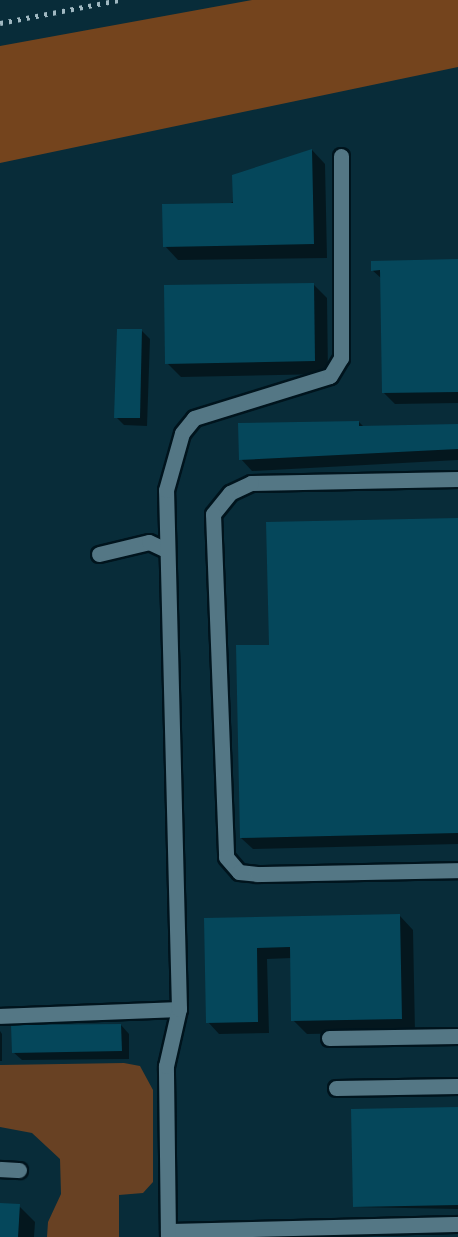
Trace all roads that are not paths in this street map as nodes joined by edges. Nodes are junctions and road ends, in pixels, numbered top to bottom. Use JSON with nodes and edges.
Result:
{"nodes":[{"id":1,"x":341,"y":156,"type":"dead end"},
{"id":2,"x":458,"y":479,"type":"edge"},
{"id":3,"x":164,"y":549,"type":"junction"},
{"id":4,"x":99,"y":554,"type":"dead end"},
{"id":5,"x":458,"y":870,"type":"edge"},
{"id":6,"x":179,"y":1009,"type":"junction"},
{"id":7,"x":0,"y":1016,"type":"edge"},
{"id":8,"x":458,"y":1036,"type":"edge"},
{"id":9,"x":329,"y":1038,"type":"dead end"},
{"id":10,"x":458,"y":1086,"type":"edge"},
{"id":11,"x":336,"y":1088,"type":"dead end"},
{"id":12,"x":0,"y":1169,"type":"edge"},
{"id":13,"x":19,"y":1170,"type":"dead end"},
{"id":14,"x":458,"y":1224,"type":"edge"},
{"id":15,"x":168,"y":1234,"type":"edge"}],
"edges":[{"from":1,"to":3,"type":"lane"},
{"from":2,"to":5,"type":"lane"},
{"from":3,"to":4,"type":"lane"},
{"from":3,"to":6,"type":"lane"},
{"from":6,"to":7,"type":"lane"},
{"from":6,"to":15,"type":"lane"},
{"from":8,"to":9,"type":"lane"},
{"from":10,"to":11,"type":"lane"},
{"from":12,"to":13,"type":"lane"},
{"from":14,"to":15,"type":"lane"}]}
